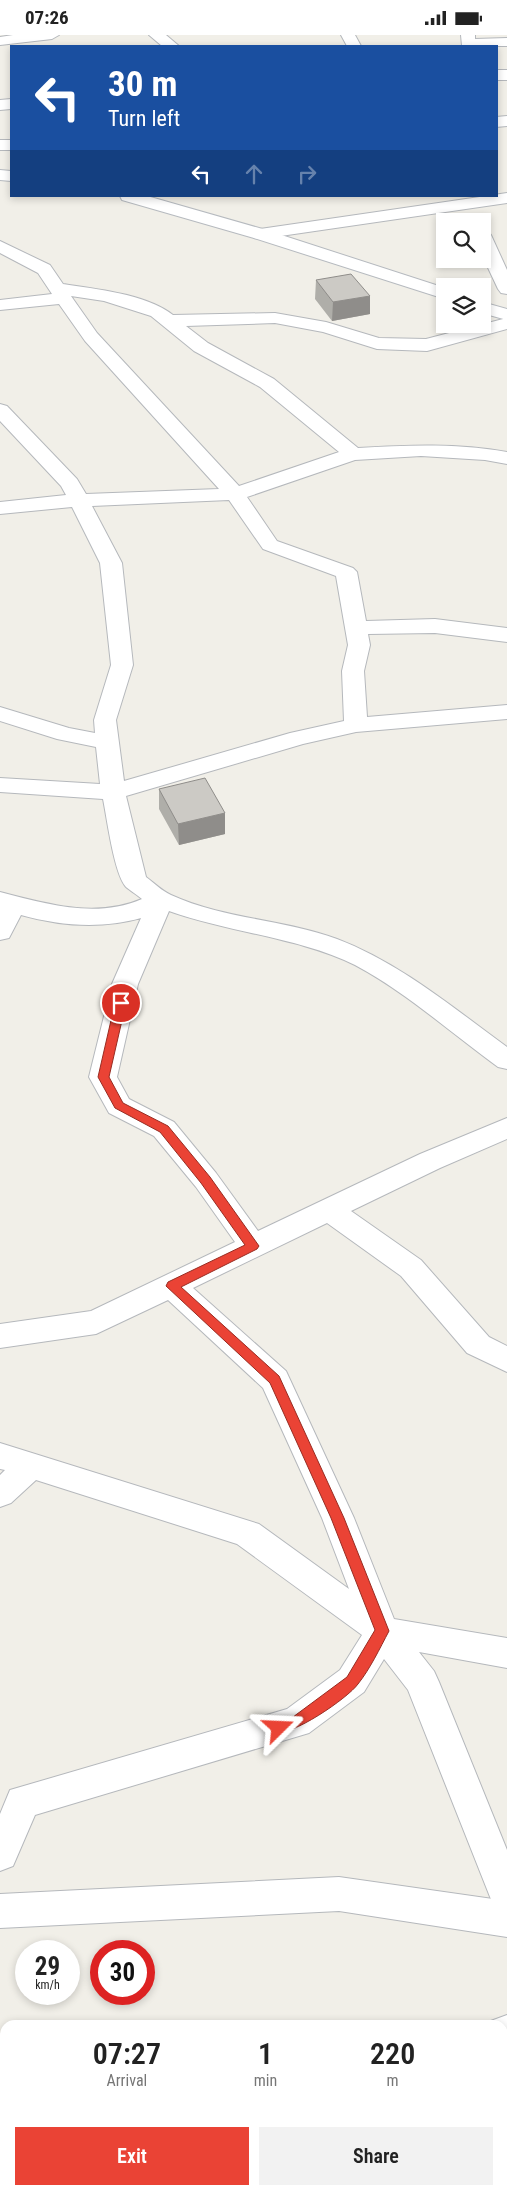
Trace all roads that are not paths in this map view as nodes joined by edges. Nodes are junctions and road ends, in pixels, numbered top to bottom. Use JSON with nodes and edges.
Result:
{"nodes":[{"id":1,"x":52,"y":35,"type":"edge"},
{"id":2,"x":156,"y":35,"type":"edge"},
{"id":3,"x":348,"y":35,"type":"edge"},
{"id":4,"x":359,"y":35,"type":"edge"},
{"id":5,"x":19,"y":38,"type":"edge"},
{"id":6,"x":0,"y":41,"type":"edge"},
{"id":7,"x":466,"y":41,"type":"edge"},
{"id":8,"x":507,"y":42,"type":"edge"},
{"id":9,"x":171,"y":45,"type":"edge"},
{"id":10,"x":134,"y":197,"type":"edge"},
{"id":11,"x":401,"y":197,"type":"edge"},
{"id":12,"x":507,"y":198,"type":"edge"},
{"id":13,"x":465,"y":200,"type":"edge"},
{"id":14,"x":413,"y":211,"type":"junction"},
{"id":15,"x":472,"y":213,"type":"edge"},
{"id":16,"x":260,"y":233,"type":"junction"},
{"id":17,"x":0,"y":245,"type":"edge"},
{"id":18,"x":491,"y":254,"type":"edge"},
{"id":19,"x":507,"y":289,"type":"edge"},
{"id":20,"x":436,"y":291,"type":"edge"},
{"id":21,"x":60,"y":293,"type":"junction"},
{"id":22,"x":0,"y":305,"type":"edge"},
{"id":23,"x":491,"y":310,"type":"edge"},
{"id":24,"x":507,"y":315,"type":"edge"},
{"id":25,"x":169,"y":321,"type":"junction"},
{"id":26,"x":507,"y":323,"type":"edge"},
{"id":27,"x":0,"y":410,"type":"edge"},
{"id":28,"x":353,"y":454,"type":"junction"},
{"id":29,"x":507,"y":458,"type":"edge"},
{"id":30,"x":234,"y":494,"type":"junction"},
{"id":31,"x":78,"y":500,"type":"junction"},
{"id":32,"x":0,"y":508,"type":"edge"},
{"id":33,"x":356,"y":628,"type":"junction"},
{"id":34,"x":507,"y":635,"type":"edge"},
{"id":35,"x":507,"y":712,"type":"edge"},
{"id":36,"x":0,"y":714,"type":"edge"},
{"id":37,"x":356,"y":725,"type":"junction"},
{"id":38,"x":108,"y":742,"type":"junction"},
{"id":39,"x":0,"y":785,"type":"edge"},
{"id":40,"x":113,"y":792,"type":"junction"},
{"id":41,"x":162,"y":900,"type":"junction"},
{"id":42,"x":6,"y":903,"type":"edge"},
{"id":43,"x":0,"y":932,"type":"edge"},
{"id":44,"x":507,"y":1060,"type":"edge"},
{"id":45,"x":507,"y":1128,"type":"edge"},
{"id":46,"x":329,"y":1210,"type":"junction"},
{"id":47,"x":253,"y":1246,"type":"junction"},
{"id":48,"x":172,"y":1286,"type":"junction"},
{"id":49,"x":0,"y":1336,"type":"edge"},
{"id":50,"x":507,"y":1360,"type":"edge"},
{"id":51,"x":0,"y":1456,"type":"edge"},
{"id":52,"x":31,"y":1466,"type":"junction"},
{"id":53,"x":0,"y":1494,"type":"edge"},
{"id":54,"x":382,"y":1631,"type":"junction"},
{"id":55,"x":507,"y":1653,"type":"edge"},
{"id":56,"x":0,"y":1854,"type":"edge"},
{"id":57,"x":507,"y":1895,"type":"edge"},
{"id":58,"x":0,"y":1911,"type":"edge"},
{"id":59,"x":507,"y":1919,"type":"edge"}],
"edges":[{"from":1,"to":5,"type":"street"},
{"from":2,"to":9,"type":"street"},
{"from":3,"to":4,"type":"street"},
{"from":5,"to":6,"type":"street"},
{"from":7,"to":8,"type":"street"},
{"from":10,"to":16,"type":"street"},
{"from":11,"to":14,"type":"street"},
{"from":12,"to":13,"type":"street"},
{"from":13,"to":14,"type":"street"},
{"from":13,"to":15,"type":"street"},
{"from":14,"to":16,"type":"street"},
{"from":16,"to":20,"type":"street"},
{"from":17,"to":21,"type":"street"},
{"from":18,"to":19,"type":"street"},
{"from":21,"to":22,"type":"street"},
{"from":21,"to":25,"type":"street"},
{"from":21,"to":30,"type":"street"},
{"from":23,"to":24,"type":"street"},
{"from":25,"to":26,"type":"street"},
{"from":25,"to":28,"type":"street"},
{"from":27,"to":31,"type":"street"},
{"from":28,"to":29,"type":"street"},
{"from":28,"to":30,"type":"street"},
{"from":30,"to":31,"type":"street"},
{"from":30,"to":33,"type":"street"},
{"from":31,"to":32,"type":"street"},
{"from":31,"to":38,"type":"street"},
{"from":33,"to":34,"type":"street"},
{"from":33,"to":37,"type":"street"},
{"from":35,"to":37,"type":"street"},
{"from":36,"to":38,"type":"street"},
{"from":37,"to":40,"type":"street"},
{"from":38,"to":40,"type":"street"},
{"from":39,"to":40,"type":"street"},
{"from":40,"to":41,"type":"street"},
{"from":41,"to":42,"type":"street"},
{"from":41,"to":44,"type":"street"},
{"from":41,"to":47,"type":"street"},
{"from":42,"to":43,"type":"street"},
{"from":45,"to":46,"type":"street"},
{"from":46,"to":47,"type":"street"},
{"from":46,"to":50,"type":"street"},
{"from":47,"to":48,"type":"street"},
{"from":48,"to":49,"type":"street"},
{"from":48,"to":54,"type":"street"},
{"from":51,"to":52,"type":"street"},
{"from":52,"to":53,"type":"street"},
{"from":52,"to":54,"type":"street"},
{"from":54,"to":55,"type":"street"},
{"from":54,"to":56,"type":"street"},
{"from":54,"to":57,"type":"street"},
{"from":58,"to":59,"type":"street"}]}
